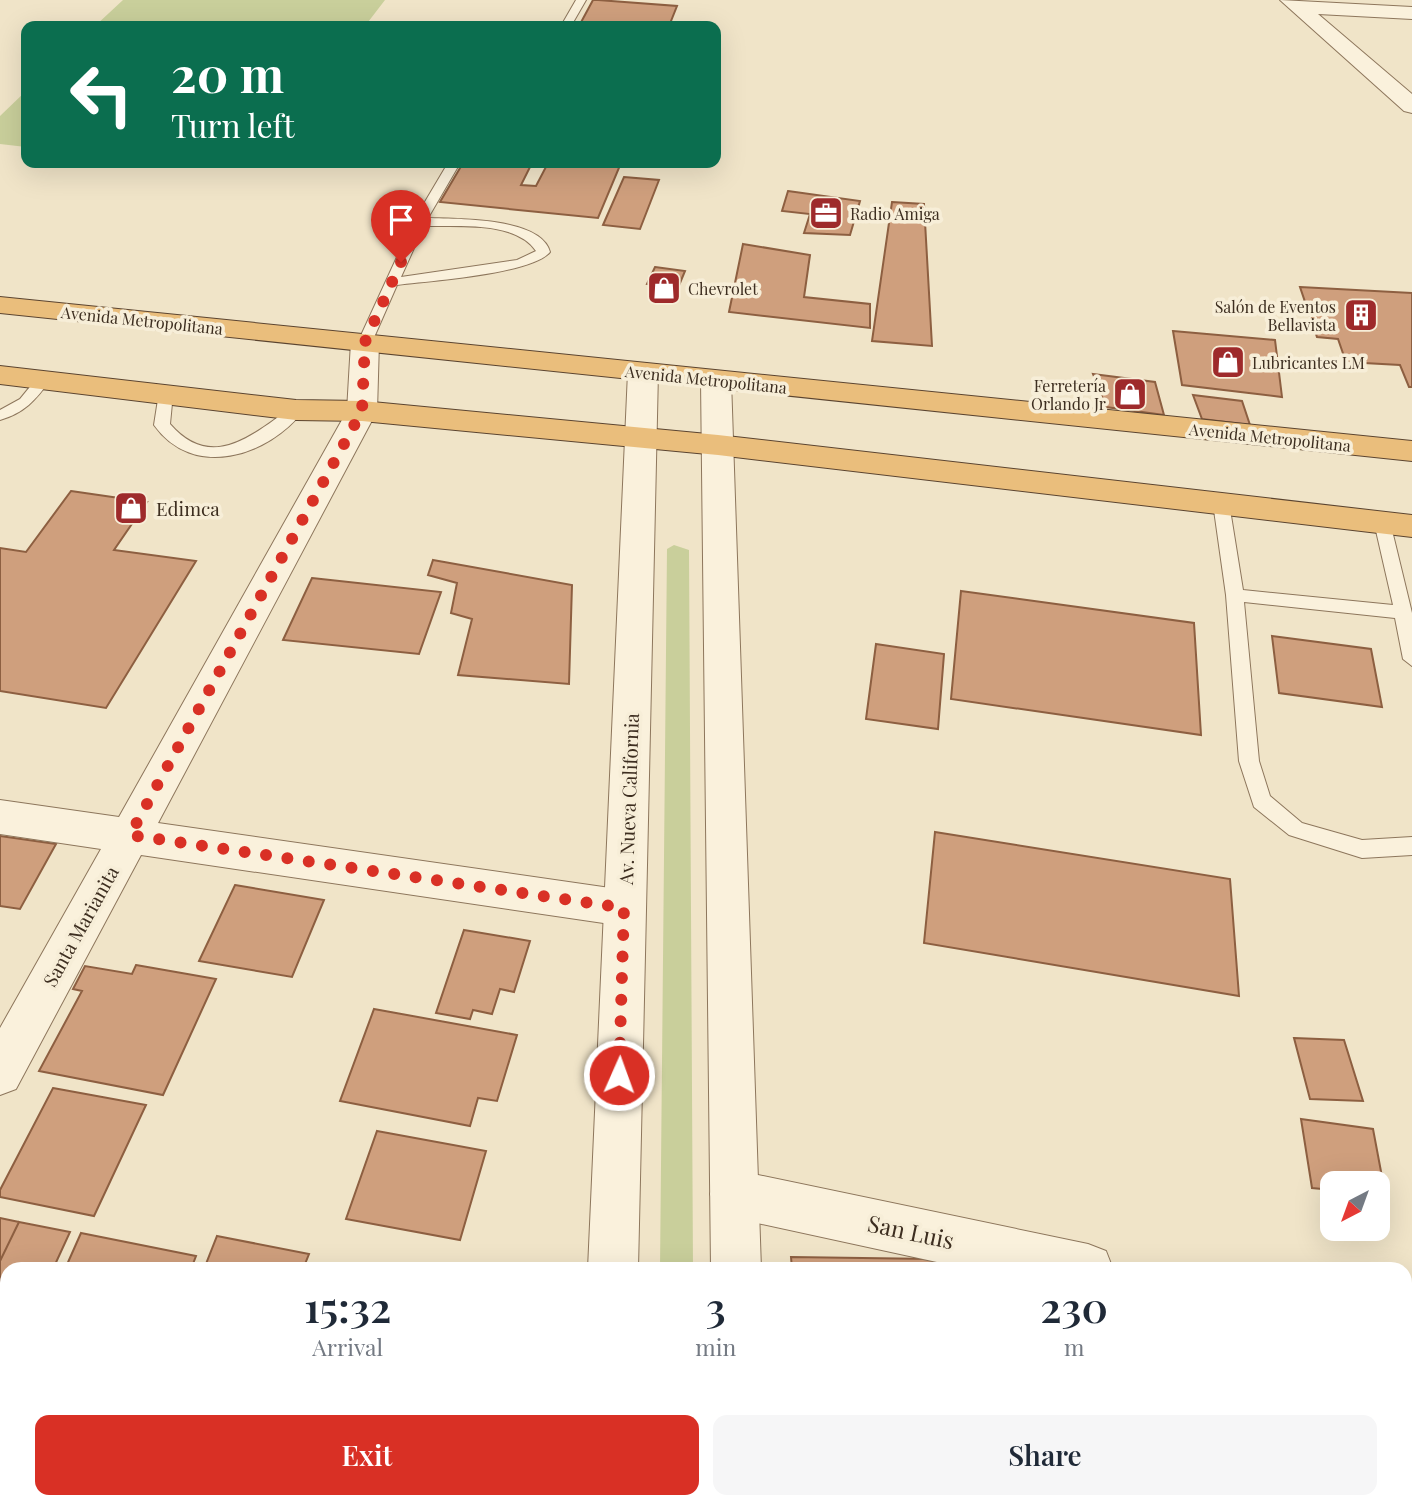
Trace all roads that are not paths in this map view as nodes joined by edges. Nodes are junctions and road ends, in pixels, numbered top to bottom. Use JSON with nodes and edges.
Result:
{"nodes":[{"id":1,"x":582,"y":0,"type":"edge"},
{"id":2,"x":1293,"y":3,"type":"edge"},
{"id":3,"x":1412,"y":13,"type":"edge"},
{"id":4,"x":569,"y":21,"type":"edge"},
{"id":5,"x":1412,"y":106,"type":"edge"},
{"id":6,"x":451,"y":168,"type":"edge"},
{"id":7,"x":419,"y":222,"type":"junction"},
{"id":8,"x":391,"y":282,"type":"junction"},
{"id":9,"x":0,"y":305,"type":"edge"},
{"id":10,"x":365,"y":342,"type":"junction"},
{"id":11,"x":643,"y":372,"type":"junction"},
{"id":12,"x":0,"y":375,"type":"edge"},
{"id":13,"x":43,"y":380,"type":"junction"},
{"id":14,"x":716,"y":380,"type":"junction"},
{"id":15,"x":166,"y":393,"type":"junction"},
{"id":16,"x":296,"y":410,"type":"junction"},
{"id":17,"x":362,"y":411,"type":"junction"},
{"id":18,"x":0,"y":415,"type":"edge"},
{"id":19,"x":641,"y":437,"type":"junction"},
{"id":20,"x":718,"y":445,"type":"junction"},
{"id":21,"x":1412,"y":452,"type":"edge"},
{"id":22,"x":1221,"y":503,"type":"junction"},
{"id":23,"x":1397,"y":524,"type":"edge"},
{"id":24,"x":1235,"y":595,"type":"junction"},
{"id":25,"x":1403,"y":612,"type":"junction"},
{"id":26,"x":1412,"y":659,"type":"edge"},
{"id":27,"x":0,"y":817,"type":"edge"},
{"id":28,"x":130,"y":835,"type":"junction"},
{"id":29,"x":1412,"y":846,"type":"edge"},
{"id":30,"x":624,"y":908,"type":"junction"},
{"id":31,"x":0,"y":1073,"type":"edge"},
{"id":32,"x":734,"y":1194,"type":"junction"},
{"id":33,"x":613,"y":1262,"type":"edge"},
{"id":34,"x":736,"y":1262,"type":"edge"},
{"id":35,"x":1055,"y":1262,"type":"edge"}],
"edges":[{"from":1,"to":4,"type":"lane"},
{"from":2,"to":3,"type":"street"},
{"from":2,"to":5,"type":"street"},
{"from":6,"to":7,"type":"lane"},
{"from":7,"to":8,"type":"lane"},
{"from":7,"to":8,"type":"lane"},
{"from":8,"to":10,"type":"lane"},
{"from":9,"to":10,"type":"highway","name":"Avenida Metropolitana"},
{"from":10,"to":11,"type":"highway","name":"Avenida Metropolitana"},
{"from":10,"to":17,"type":"street"},
{"from":11,"to":14,"type":"highway","name":"Avenida Metropolitana"},
{"from":11,"to":19,"type":"street","name":"Av. Nueva California"},
{"from":12,"to":13,"type":"highway"},
{"from":13,"to":15,"type":"highway"},
{"from":13,"to":18,"type":"lane"},
{"from":14,"to":20,"type":"street"},
{"from":14,"to":21,"type":"highway","name":"Avenida Metropolitana"},
{"from":15,"to":16,"type":"highway"},
{"from":15,"to":16,"type":"lane"},
{"from":16,"to":17,"type":"highway"},
{"from":17,"to":19,"type":"highway"},
{"from":17,"to":28,"type":"street","name":"Santa Marianita"},
{"from":19,"to":20,"type":"highway"},
{"from":19,"to":30,"type":"street","name":"Av. Nueva California"},
{"from":20,"to":22,"type":"highway"},
{"from":20,"to":32,"type":"street"},
{"from":22,"to":23,"type":"highway"},
{"from":22,"to":24,"type":"lane"},
{"from":23,"to":25,"type":"lane"},
{"from":24,"to":25,"type":"lane"},
{"from":24,"to":29,"type":"lane"},
{"from":25,"to":26,"type":"lane"},
{"from":27,"to":28,"type":"street"},
{"from":28,"to":30,"type":"street"},
{"from":28,"to":31,"type":"street","name":"Santa Marianita"},
{"from":30,"to":33,"type":"street","name":"Av. Nueva California"},
{"from":32,"to":34,"type":"street"},
{"from":32,"to":35,"type":"street","name":"San Luis"}]}
